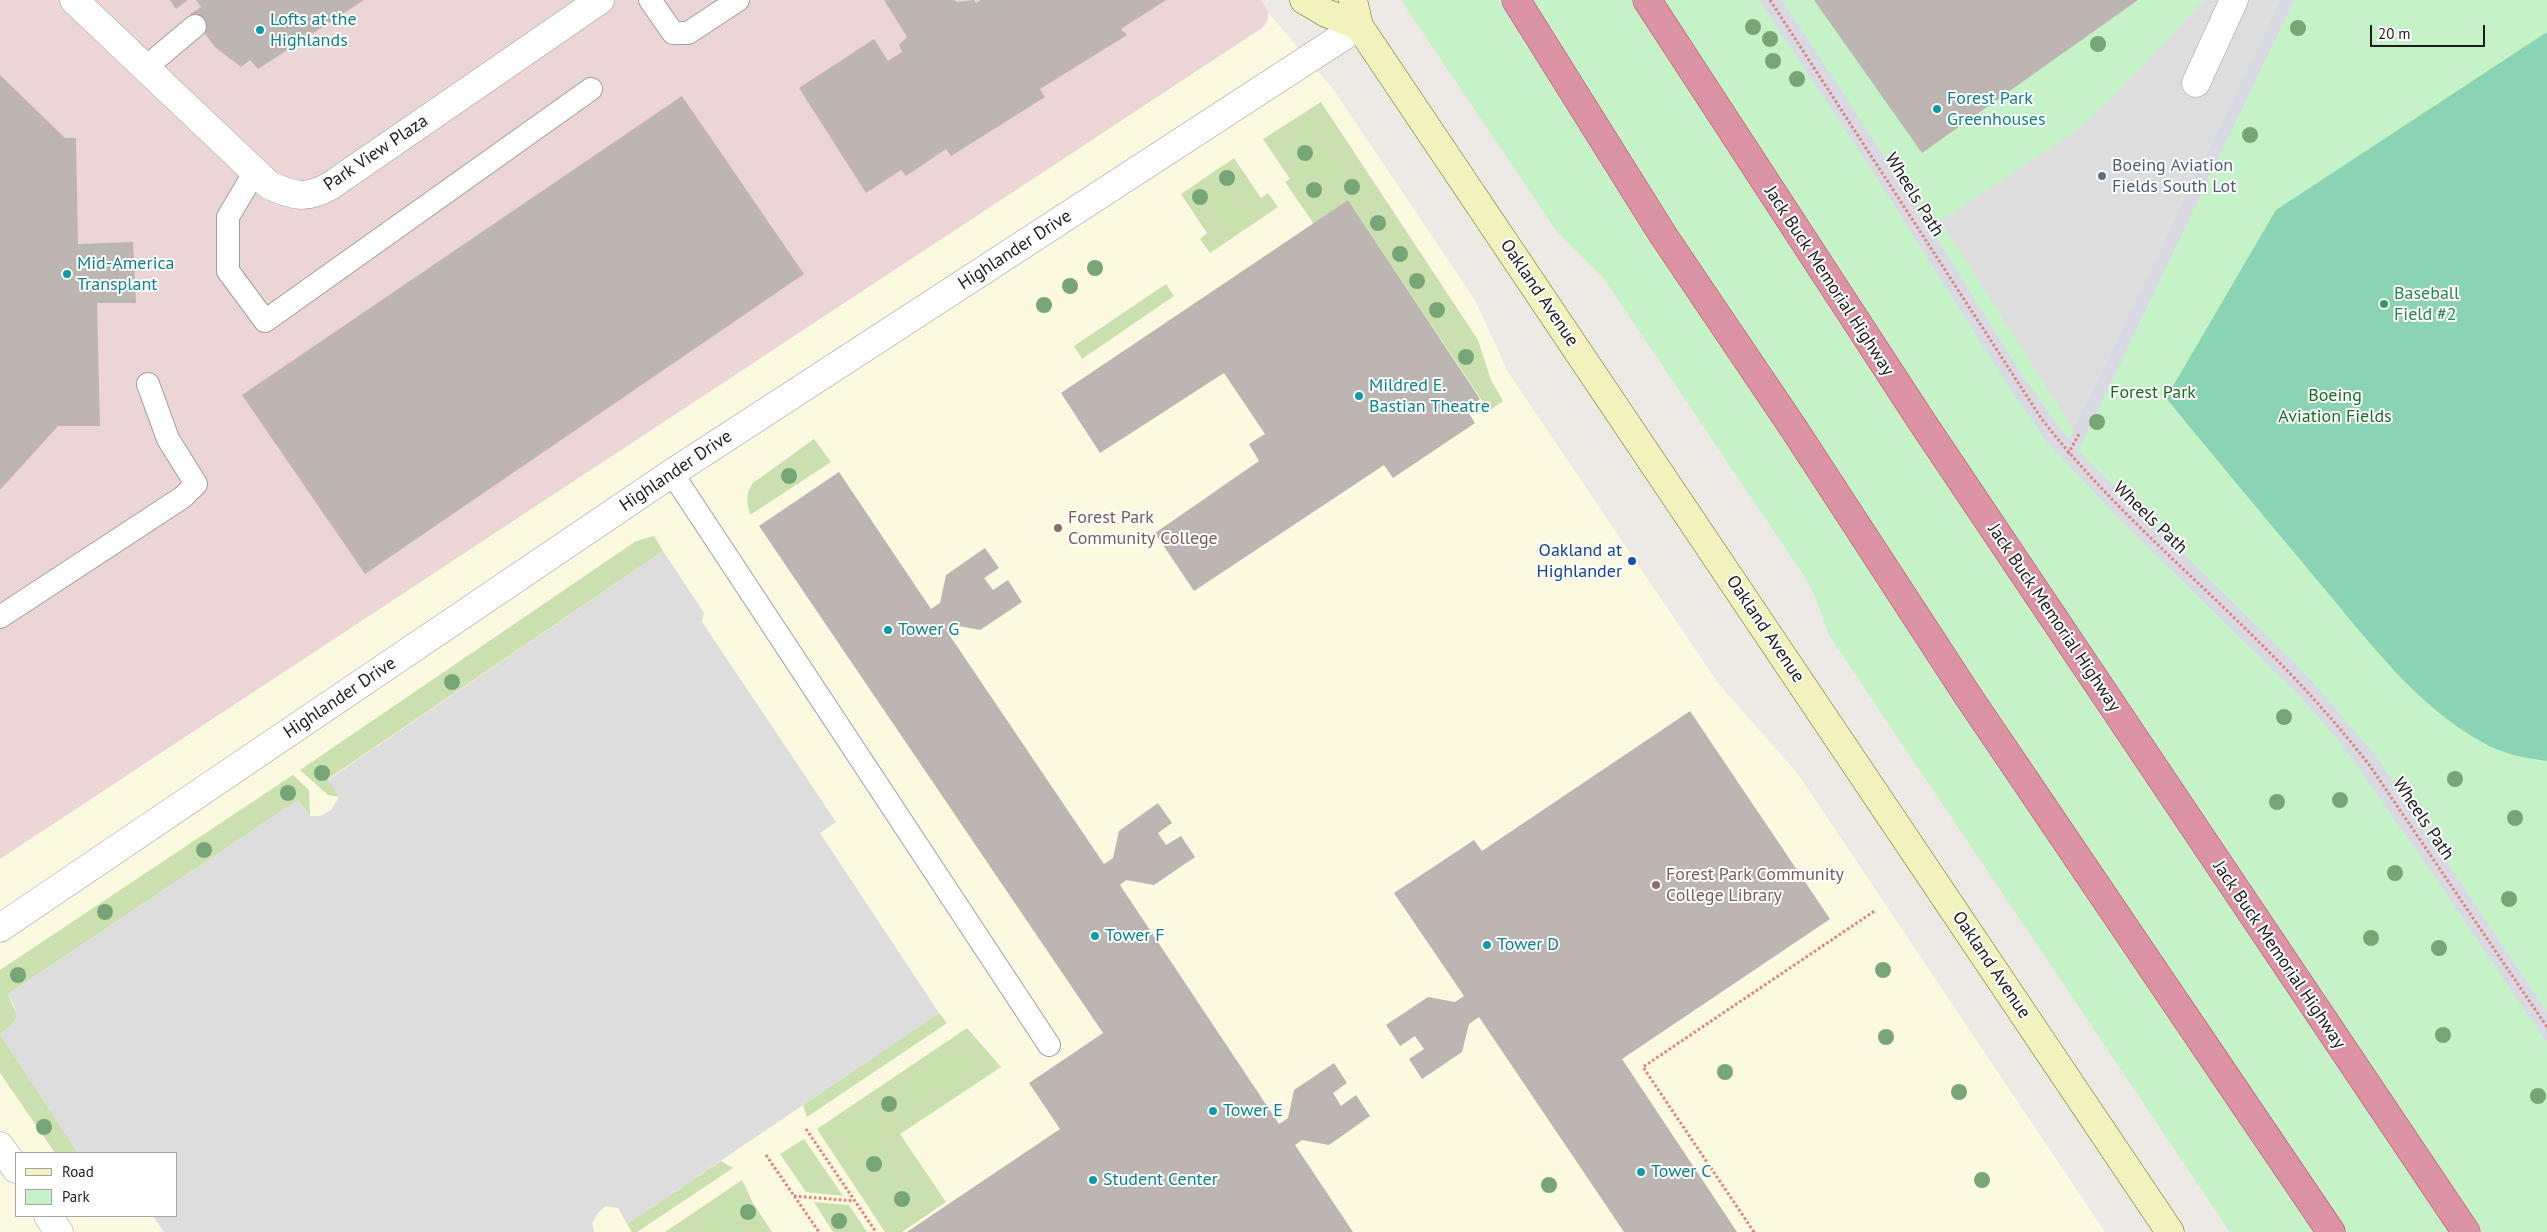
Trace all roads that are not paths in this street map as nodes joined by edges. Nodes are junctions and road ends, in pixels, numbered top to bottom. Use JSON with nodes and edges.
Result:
{"nodes":[{"id":1,"x":74,"y":0,"type":"edge"},
{"id":2,"x":600,"y":0,"type":"edge"},
{"id":3,"x":650,"y":0,"type":"edge"},
{"id":4,"x":738,"y":0,"type":"edge"},
{"id":5,"x":1304,"y":0,"type":"edge"},
{"id":6,"x":1353,"y":0,"type":"edge"},
{"id":7,"x":1516,"y":0,"type":"edge"},
{"id":8,"x":1647,"y":0,"type":"edge"},
{"id":9,"x":2234,"y":0,"type":"edge"},
{"id":10,"x":195,"y":26,"type":"dead end"},
{"id":11,"x":1359,"y":26,"type":"junction"},
{"id":12,"x":145,"y":68,"type":"junction"},
{"id":13,"x":2196,"y":83,"type":"dead end"},
{"id":14,"x":591,"y":89,"type":"dead end"},
{"id":15,"x":254,"y":173,"type":"junction"},
{"id":16,"x":148,"y":384,"type":"dead end"},
{"id":17,"x":672,"y":473,"type":"junction"},
{"id":18,"x":0,"y":617,"type":"edge"},
{"id":19,"x":0,"y":928,"type":"edge"},
{"id":20,"x":1049,"y":1046,"type":"dead end"},
{"id":21,"x":0,"y":1146,"type":"edge"},
{"id":22,"x":15,"y":1168,"type":"edge"},
{"id":23,"x":49,"y":1217,"type":"edge"},
{"id":24,"x":60,"y":1232,"type":"edge"},
{"id":25,"x":2170,"y":1232,"type":"edge"},
{"id":26,"x":2331,"y":1232,"type":"edge"},
{"id":27,"x":2466,"y":1232,"type":"edge"}],
"edges":[{"from":1,"to":12,"type":"street","name":"Park View Plaza"},
{"from":2,"to":15,"type":"street","name":"Park View Plaza"},
{"from":3,"to":4,"type":"lane"},
{"from":5,"to":11,"type":"street"},
{"from":6,"to":11,"type":"street","name":"Oakland Avenue"},
{"from":7,"to":26,"type":"highway"},
{"from":8,"to":27,"type":"highway","name":"Jack Buck Memorial Highway"},
{"from":9,"to":13,"type":"street"},
{"from":10,"to":12,"type":"lane"},
{"from":11,"to":17,"type":"street","name":"Highlander Drive"},
{"from":11,"to":25,"type":"street","name":"Oakland Avenue"},
{"from":12,"to":15,"type":"street","name":"Park View Plaza"},
{"from":14,"to":15,"type":"lane"},
{"from":16,"to":18,"type":"lane"},
{"from":17,"to":19,"type":"street","name":"Highlander Drive"},
{"from":17,"to":20,"type":"lane"},
{"from":21,"to":22,"type":"street"},
{"from":23,"to":24,"type":"street"}]}
